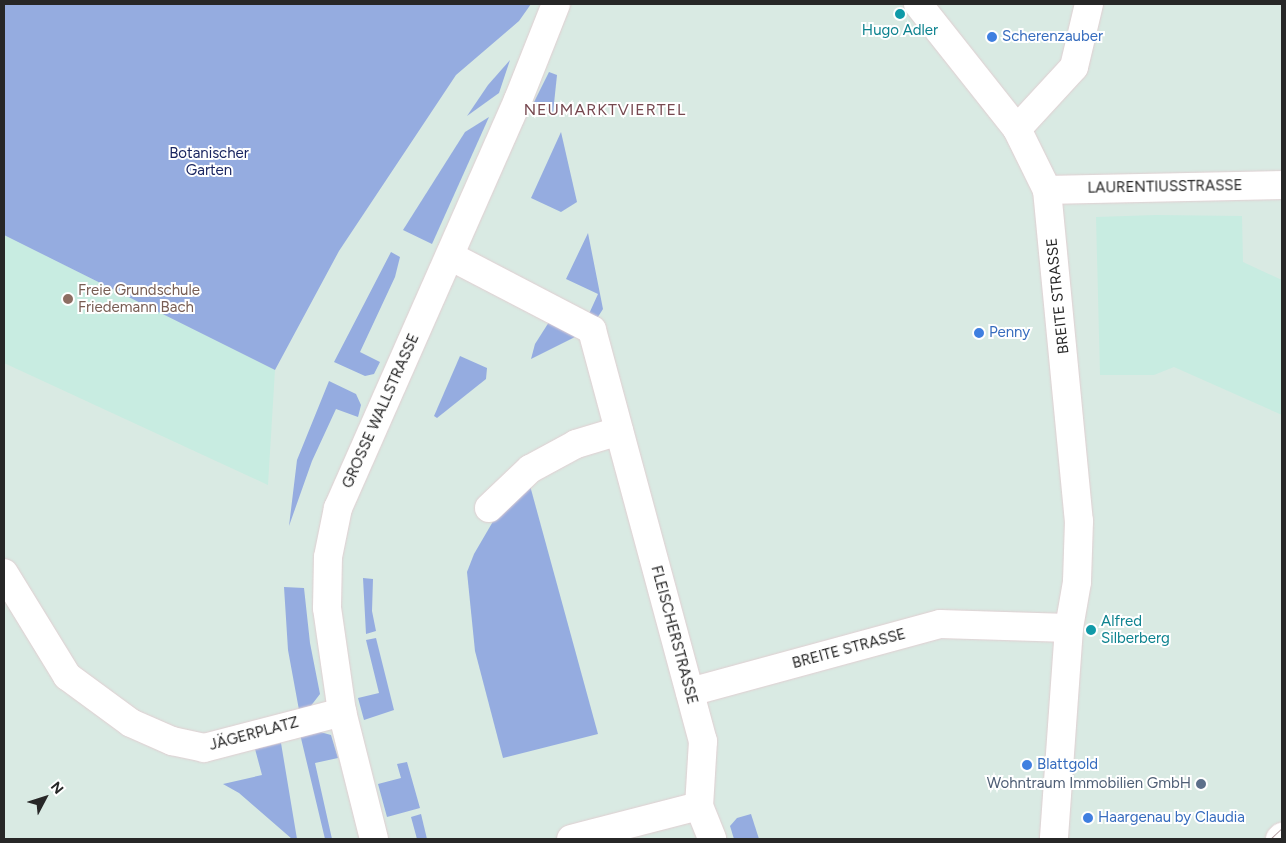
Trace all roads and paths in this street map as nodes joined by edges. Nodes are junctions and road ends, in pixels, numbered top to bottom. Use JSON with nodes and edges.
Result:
{"nodes":[{"id":1,"x":556,"y":4,"type":"edge"},
{"id":2,"x":918,"y":4,"type":"edge"},
{"id":3,"x":1089,"y":4,"type":"edge"},
{"id":4,"x":1017,"y":129,"type":"junction"},
{"id":5,"x":1282,"y":185,"type":"edge"},
{"id":6,"x":1047,"y":190,"type":"junction"},
{"id":7,"x":450,"y":256,"type":"junction"},
{"id":8,"x":619,"y":431,"type":"junction"},
{"id":9,"x":489,"y":508,"type":"dead end"},
{"id":10,"x":4,"y":573,"type":"edge"},
{"id":11,"x":1069,"y":628,"type":"junction"},
{"id":12,"x":690,"y":692,"type":"junction"},
{"id":13,"x":342,"y":712,"type":"junction"},
{"id":14,"x":699,"y":806,"type":"junction"},
{"id":15,"x":374,"y":839,"type":"edge"},
{"id":16,"x":571,"y":839,"type":"edge"},
{"id":17,"x":712,"y":839,"type":"edge"},
{"id":18,"x":1054,"y":839,"type":"edge"}],
"edges":[{"from":1,"to":7,"type":"street","name":"GROSSE WALLSTRASSE"},
{"from":2,"to":4,"type":"street","name":"BREITE STRASSE"},
{"from":3,"to":4,"type":"street"},
{"from":4,"to":6,"type":"street","name":"BREITE STRASSE"},
{"from":5,"to":6,"type":"street","name":"LAURENTIUSSTRASSE"},
{"from":6,"to":11,"type":"street","name":"BREITE STRASSE"},
{"from":7,"to":8,"type":"street","name":"FLEISCHERSTRASSE"},
{"from":7,"to":13,"type":"street","name":"GROSSE WALLSTRASSE"},
{"from":8,"to":9,"type":"street"},
{"from":8,"to":12,"type":"street","name":"FLEISCHERSTRASSE"},
{"from":10,"to":13,"type":"street","name":"JÄGERPLATZ"},
{"from":11,"to":12,"type":"street","name":"BREITE STRASSE"},
{"from":11,"to":18,"type":"street","name":"BREITE STRASSE"},
{"from":12,"to":14,"type":"street","name":"FLEISCHERSTRASSE"},
{"from":13,"to":15,"type":"street","name":"GROSSE WALLSTRASSE"},
{"from":14,"to":16,"type":"street"},
{"from":14,"to":17,"type":"street","name":"FLEISCHERSTRASSE"}]}
